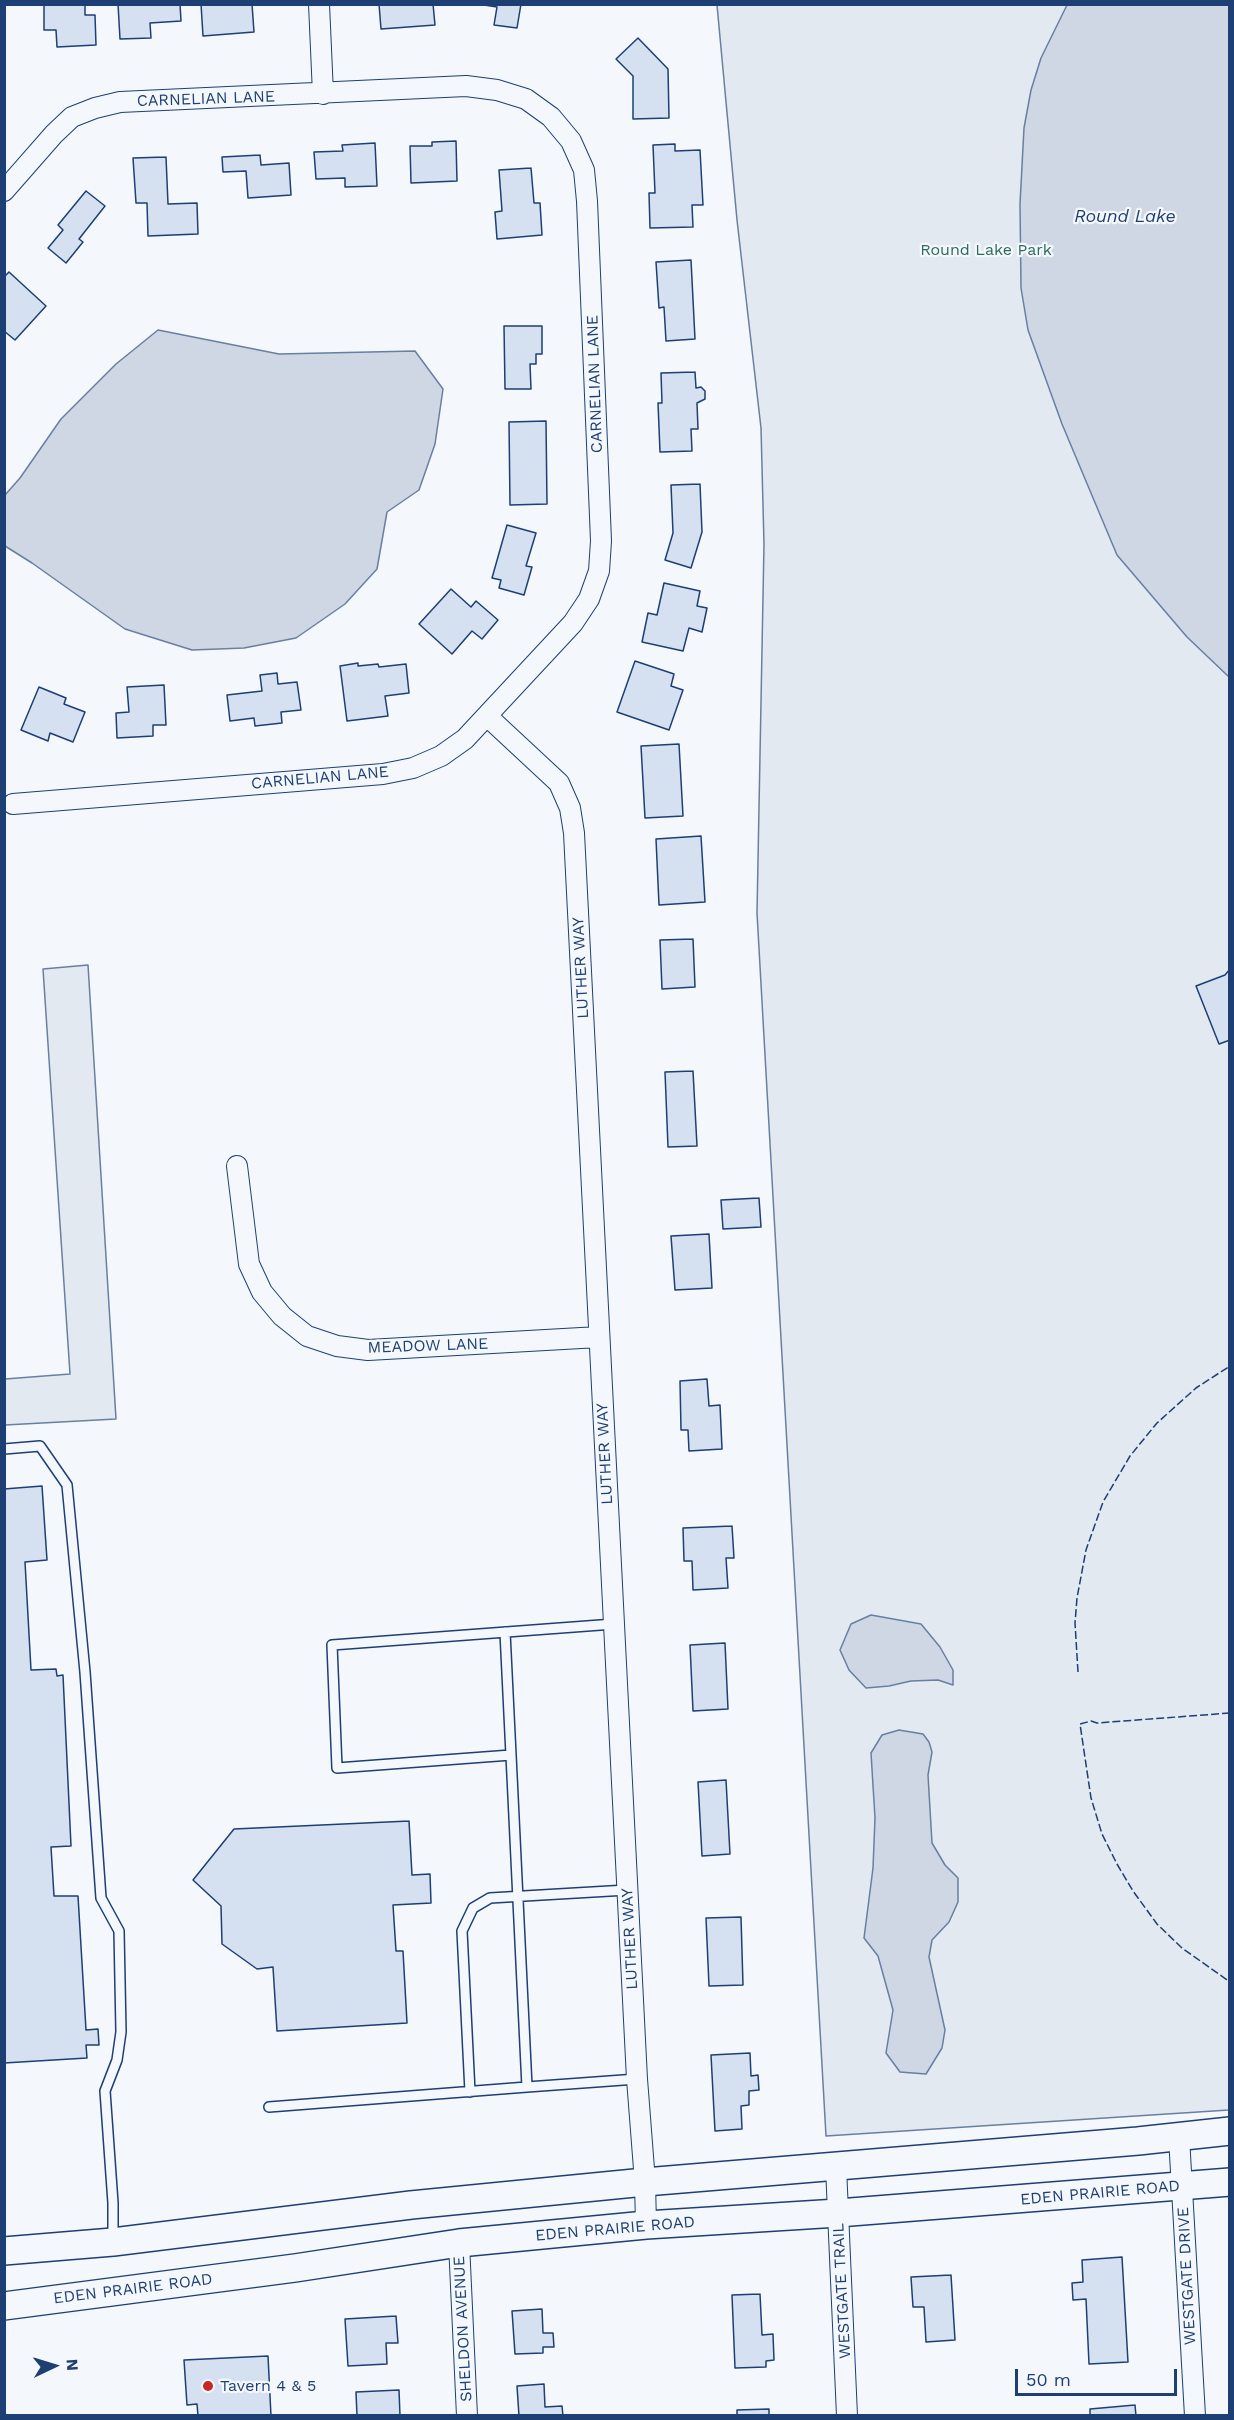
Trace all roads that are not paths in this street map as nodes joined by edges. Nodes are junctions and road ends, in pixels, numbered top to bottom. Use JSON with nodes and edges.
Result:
{"nodes":[{"id":1,"x":319,"y":4,"type":"edge"},
{"id":2,"x":323,"y":94,"type":"junction"},
{"id":3,"x":4,"y":191,"type":"edge"},
{"id":4,"x":487,"y":716,"type":"junction"},
{"id":5,"x":13,"y":804,"type":"dead end"},
{"id":6,"x":237,"y":1166,"type":"dead end"},
{"id":7,"x":599,"y":1337,"type":"junction"},
{"id":8,"x":4,"y":1449,"type":"edge"},
{"id":9,"x":614,"y":1623,"type":"junction"},
{"id":10,"x":505,"y":1632,"type":"junction"},
{"id":11,"x":511,"y":1755,"type":"junction"},
{"id":12,"x":627,"y":1890,"type":"junction"},
{"id":13,"x":517,"y":1895,"type":"junction"},
{"id":14,"x":637,"y":2079,"type":"junction"},
{"id":15,"x":527,"y":2087,"type":"junction"},
{"id":16,"x":470,"y":2092,"type":"junction"},
{"id":17,"x":269,"y":2107,"type":"dead end"},
{"id":18,"x":1230,"y":2131,"type":"edge"},
{"id":19,"x":1179,"y":2137,"type":"junction"},
{"id":20,"x":836,"y":2167,"type":"junction"},
{"id":21,"x":645,"y":2182,"type":"junction"},
{"id":22,"x":1230,"y":2182,"type":"edge"},
{"id":23,"x":1181,"y":2186,"type":"junction"},
{"id":24,"x":838,"y":2213,"type":"junction"},
{"id":25,"x":646,"y":2226,"type":"junction"},
{"id":26,"x":113,"y":2242,"type":"junction"},
{"id":27,"x":459,"y":2243,"type":"junction"},
{"id":28,"x":4,"y":2252,"type":"edge"},
{"id":29,"x":4,"y":2306,"type":"edge"},
{"id":30,"x":467,"y":2415,"type":"edge"},
{"id":31,"x":847,"y":2415,"type":"edge"},
{"id":32,"x":1195,"y":2415,"type":"edge"}],
"edges":[{"from":1,"to":2,"type":"street"},
{"from":2,"to":3,"type":"street","name":"CARNELIAN LANE"},
{"from":2,"to":4,"type":"street","name":"CARNELIAN LANE"},
{"from":4,"to":5,"type":"street","name":"CARNELIAN LANE"},
{"from":4,"to":7,"type":"street","name":"LUTHER WAY"},
{"from":6,"to":7,"type":"street","name":"MEADOW LANE"},
{"from":7,"to":9,"type":"street","name":"LUTHER WAY"},
{"from":8,"to":26,"type":"lane"},
{"from":9,"to":10,"type":"lane"},
{"from":9,"to":12,"type":"street","name":"LUTHER WAY"},
{"from":10,"to":11,"type":"lane"},
{"from":10,"to":11,"type":"lane"},
{"from":11,"to":13,"type":"lane"},
{"from":12,"to":13,"type":"lane"},
{"from":12,"to":14,"type":"street","name":"LUTHER WAY"},
{"from":13,"to":15,"type":"lane"},
{"from":13,"to":16,"type":"lane"},
{"from":14,"to":15,"type":"lane"},
{"from":14,"to":21,"type":"street","name":"LUTHER WAY"},
{"from":15,"to":16,"type":"lane"},
{"from":16,"to":17,"type":"lane"},
{"from":18,"to":19,"type":"main road"},
{"from":19,"to":20,"type":"main road"},
{"from":19,"to":23,"type":"street","name":"WESTGATE DRIVE"},
{"from":20,"to":21,"type":"main road"},
{"from":20,"to":24,"type":"street","name":"WESTGATE TRAIL"},
{"from":21,"to":25,"type":"street","name":"LUTHER WAY"},
{"from":21,"to":26,"type":"main road"},
{"from":22,"to":23,"type":"main road","name":"EDEN PRAIRIE ROAD"},
{"from":23,"to":24,"type":"main road","name":"EDEN PRAIRIE ROAD"},
{"from":23,"to":32,"type":"street","name":"WESTGATE DRIVE"},
{"from":24,"to":25,"type":"main road","name":"EDEN PRAIRIE ROAD"},
{"from":24,"to":31,"type":"street","name":"WESTGATE TRAIL"},
{"from":25,"to":27,"type":"main road","name":"EDEN PRAIRIE ROAD"},
{"from":26,"to":28,"type":"main road"},
{"from":27,"to":29,"type":"main road","name":"EDEN PRAIRIE ROAD"},
{"from":27,"to":30,"type":"street","name":"SHELDON AVENUE"}]}
